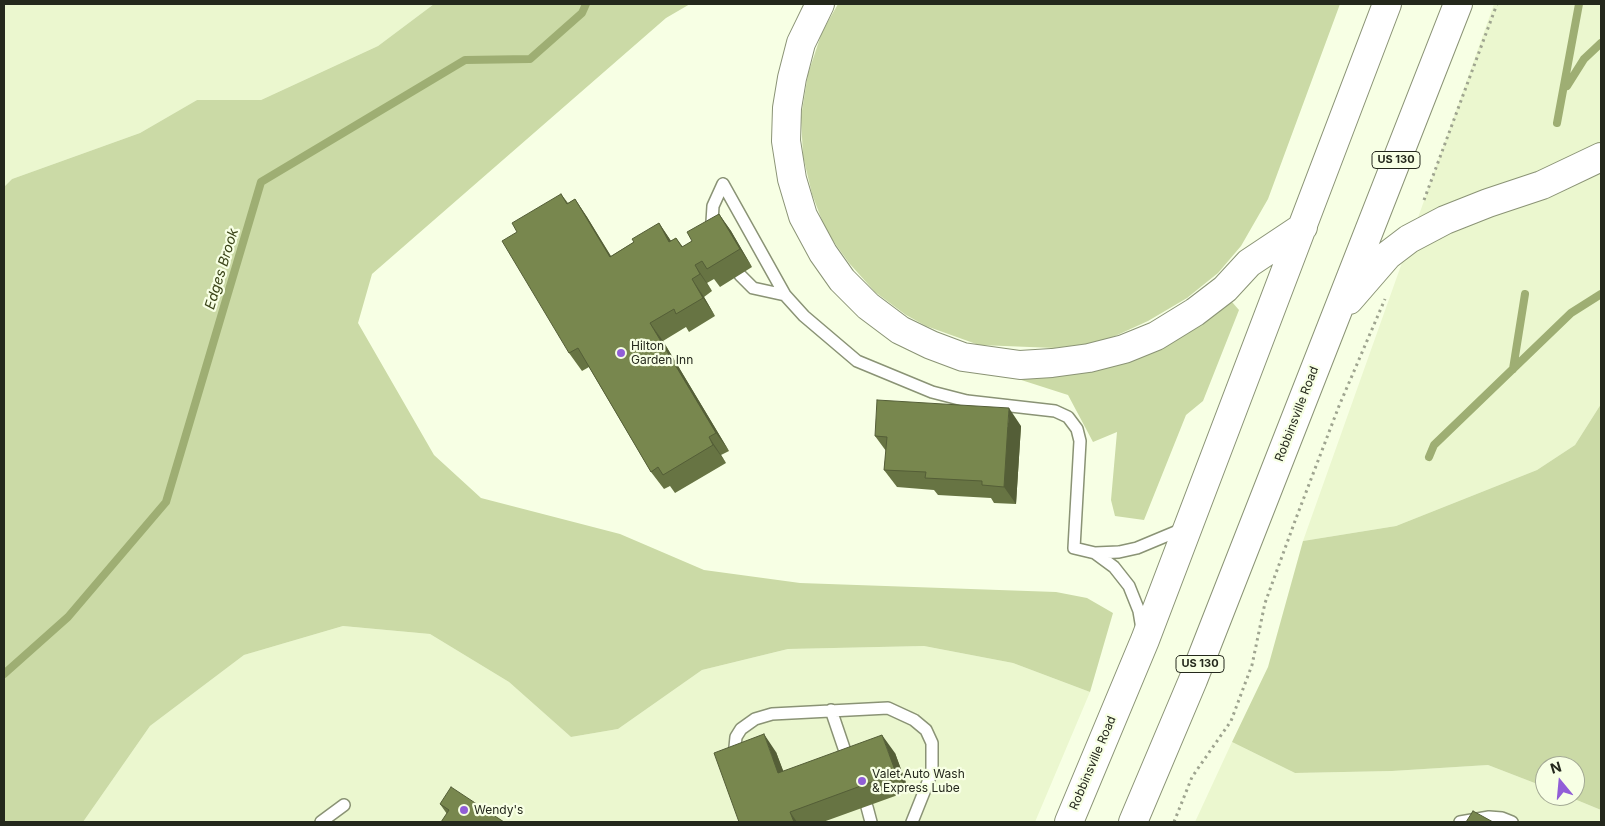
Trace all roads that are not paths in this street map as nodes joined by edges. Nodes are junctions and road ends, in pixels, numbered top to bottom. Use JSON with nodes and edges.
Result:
{"nodes":[{"id":1,"x":820,"y":4,"type":"edge"},
{"id":2,"x":1387,"y":4,"type":"edge"},
{"id":3,"x":1458,"y":4,"type":"edge"},
{"id":4,"x":1601,"y":157,"type":"edge"},
{"id":5,"x":1303,"y":227,"type":"junction"},
{"id":6,"x":718,"y":239,"type":"edge"},
{"id":7,"x":740,"y":275,"type":"dead end"},
{"id":8,"x":785,"y":295,"type":"junction"},
{"id":9,"x":1335,"y":317,"type":"junction"},
{"id":10,"x":1188,"y":526,"type":"junction"},
{"id":11,"x":1095,"y":553,"type":"junction"},
{"id":12,"x":1145,"y":640,"type":"junction"},
{"id":13,"x":831,"y":710,"type":"junction"},
{"id":14,"x":741,"y":765,"type":"edge"},
{"id":15,"x":852,"y":769,"type":"edge"},
{"id":16,"x":344,"y":805,"type":"dead end"},
{"id":17,"x":867,"y":807,"type":"edge"},
{"id":18,"x":321,"y":822,"type":"edge"},
{"id":19,"x":871,"y":822,"type":"edge"},
{"id":20,"x":912,"y":822,"type":"edge"},
{"id":21,"x":1069,"y":822,"type":"edge"},
{"id":22,"x":1133,"y":822,"type":"edge"},
{"id":23,"x":1460,"y":822,"type":"edge"},
{"id":24,"x":1512,"y":822,"type":"edge"}],
"edges":[{"from":1,"to":5,"type":"highway"},
{"from":2,"to":5,"type":"highway","name":"Robbinsville Road"},
{"from":3,"to":9,"type":"highway","name":"Robbinsville Road","number":"US 130"},
{"from":4,"to":9,"type":"highway"},
{"from":5,"to":10,"type":"highway","name":"Robbinsville Road"},
{"from":6,"to":8,"type":"lane"},
{"from":7,"to":8,"type":"lane"},
{"from":8,"to":11,"type":"lane"},
{"from":9,"to":22,"type":"highway","name":"Robbinsville Road","number":"US 130"},
{"from":10,"to":11,"type":"lane"},
{"from":10,"to":12,"type":"highway","name":"Robbinsville Road"},
{"from":11,"to":12,"type":"lane"},
{"from":12,"to":21,"type":"highway","name":"Robbinsville Road"},
{"from":13,"to":14,"type":"lane"},
{"from":13,"to":15,"type":"lane"},
{"from":13,"to":20,"type":"lane"},
{"from":16,"to":18,"type":"lane"},
{"from":17,"to":19,"type":"lane"},
{"from":23,"to":24,"type":"lane"}]}
